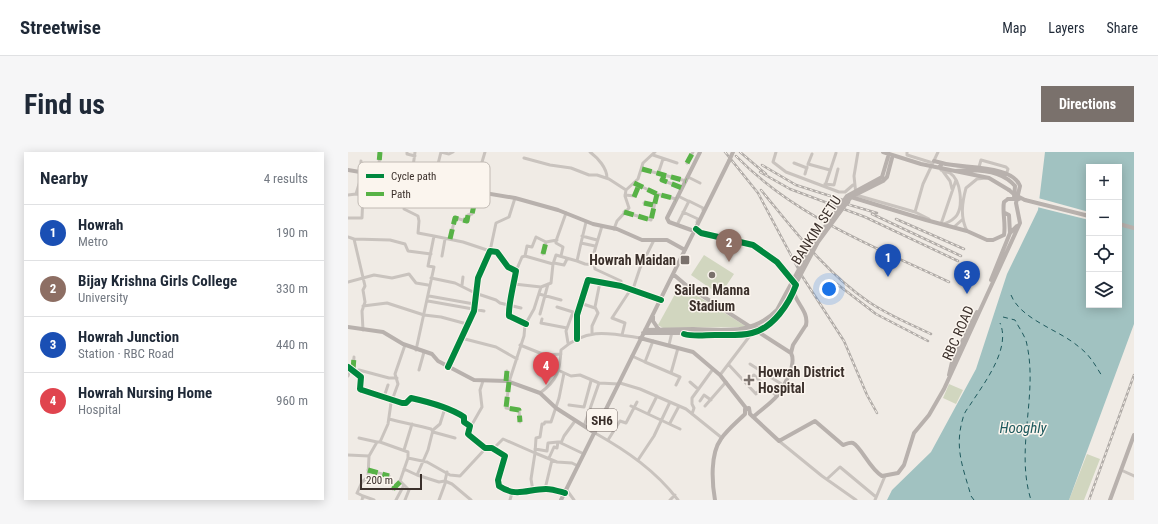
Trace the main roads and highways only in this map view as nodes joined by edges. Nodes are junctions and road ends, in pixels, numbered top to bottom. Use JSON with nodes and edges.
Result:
{"nodes":[{"id":1,"x":700,"y":152,"type":"edge"},
{"id":2,"x":733,"y":152,"type":"edge"},
{"id":3,"x":883,"y":152,"type":"edge"},
{"id":4,"x":891,"y":156,"type":"edge"},
{"id":5,"x":941,"y":167,"type":"junction"},
{"id":6,"x":348,"y":170,"type":"edge"},
{"id":7,"x":358,"y":172,"type":"edge"},
{"id":8,"x":955,"y":172,"type":"junction"},
{"id":9,"x":490,"y":194,"type":"edge"},
{"id":10,"x":851,"y":197,"type":"junction"},
{"id":11,"x":1026,"y":200,"type":"junction"},
{"id":12,"x":1005,"y":213,"type":"junction"},
{"id":13,"x":1086,"y":215,"type":"edge"},
{"id":14,"x":1122,"y":225,"type":"edge"},
{"id":15,"x":1134,"y":228,"type":"edge"},
{"id":16,"x":695,"y":230,"type":"junction"},
{"id":17,"x":1010,"y":233,"type":"junction"},
{"id":18,"x":684,"y":250,"type":"junction"},
{"id":19,"x":673,"y":274,"type":"junction"},
{"id":20,"x":793,"y":289,"type":"junction"},
{"id":21,"x":653,"y":315,"type":"junction"},
{"id":22,"x":348,"y":328,"type":"edge"},
{"id":23,"x":659,"y":330,"type":"junction"},
{"id":24,"x":644,"y":331,"type":"junction"},
{"id":25,"x":692,"y":331,"type":"junction"},
{"id":26,"x":672,"y":332,"type":"junction"},
{"id":27,"x":640,"y":338,"type":"junction"},
{"id":28,"x":793,"y":345,"type":"junction"},
{"id":29,"x":782,"y":347,"type":"junction"},
{"id":30,"x":791,"y":353,"type":"junction"},
{"id":31,"x":942,"y":392,"type":"junction"},
{"id":32,"x":746,"y":408,"type":"junction"},
{"id":33,"x":744,"y":414,"type":"junction"},
{"id":34,"x":752,"y":415,"type":"junction"},
{"id":35,"x":595,"y":433,"type":"junction"},
{"id":36,"x":1134,"y":436,"type":"edge"},
{"id":37,"x":561,"y":500,"type":"edge"},
{"id":38,"x":715,"y":500,"type":"edge"},
{"id":39,"x":1110,"y":500,"type":"edge"}],
"edges":[{"from":1,"to":16,"type":"main road"},
{"from":2,"to":16,"type":"main road","number":"SH6","bridge":true},
{"from":3,"to":4,"type":"main road"},
{"from":4,"to":5,"type":"main road"},
{"from":4,"to":10,"type":"main road","name":"BANKIM SETU","bridge":true},
{"from":4,"to":25,"type":"main road","name":"BANKIM SETU","bridge":true},
{"from":5,"to":8,"type":"main road"},
{"from":5,"to":31,"type":"main road","name":"RBC ROAD"},
{"from":6,"to":7,"type":"main road"},
{"from":8,"to":11,"type":"main road","bridge":true},
{"from":8,"to":17,"type":"main road","name":"RBC ROAD"},
{"from":9,"to":18,"type":"main road"},
{"from":10,"to":12,"type":"main road"},
{"from":10,"to":20,"type":"main road","name":"BANKIM SETU","bridge":true},
{"from":11,"to":12,"type":"main road","bridge":true},
{"from":11,"to":13,"type":"main road"},
{"from":12,"to":17,"type":"main road"},
{"from":14,"to":15,"type":"main road"},
{"from":16,"to":18,"type":"main road","number":"SH6"},
{"from":17,"to":31,"type":"main road","name":"RBC ROAD"},
{"from":18,"to":19,"type":"main road","number":"SH6"},
{"from":19,"to":21,"type":"main road","number":"SH6"},
{"from":19,"to":29,"type":"main road"},
{"from":20,"to":25,"type":"main road","name":"BANKIM SETU","bridge":true},
{"from":20,"to":28,"type":"main road","bridge":true},
{"from":21,"to":23,"type":"main road"},
{"from":21,"to":24,"type":"main road","number":"SH6"},
{"from":22,"to":35,"type":"main road"},
{"from":23,"to":24,"type":"main road","name":"BANKIM SETU"},
{"from":23,"to":26,"type":"main road","name":"BANKIM SETU"},
{"from":24,"to":26,"type":"main road","name":"BANKIM SETU"},
{"from":24,"to":27,"type":"main road","number":"SH6"},
{"from":25,"to":26,"type":"main road","name":"BANKIM SETU"},
{"from":25,"to":26,"type":"main road","name":"BANKIM SETU"},
{"from":27,"to":32,"type":"main road"},
{"from":27,"to":35,"type":"main road","number":"SH6"},
{"from":28,"to":29,"type":"main road"},
{"from":28,"to":30,"type":"main road"},
{"from":29,"to":30,"type":"main road"},
{"from":30,"to":34,"type":"main road"},
{"from":31,"to":34,"type":"main road","name":"RBC ROAD"},
{"from":32,"to":33,"type":"main road"},
{"from":32,"to":34,"type":"main road"},
{"from":33,"to":34,"type":"main road"},
{"from":33,"to":38,"type":"main road"},
{"from":35,"to":37,"type":"main road","number":"SH6"},
{"from":36,"to":39,"type":"main road"}]}
